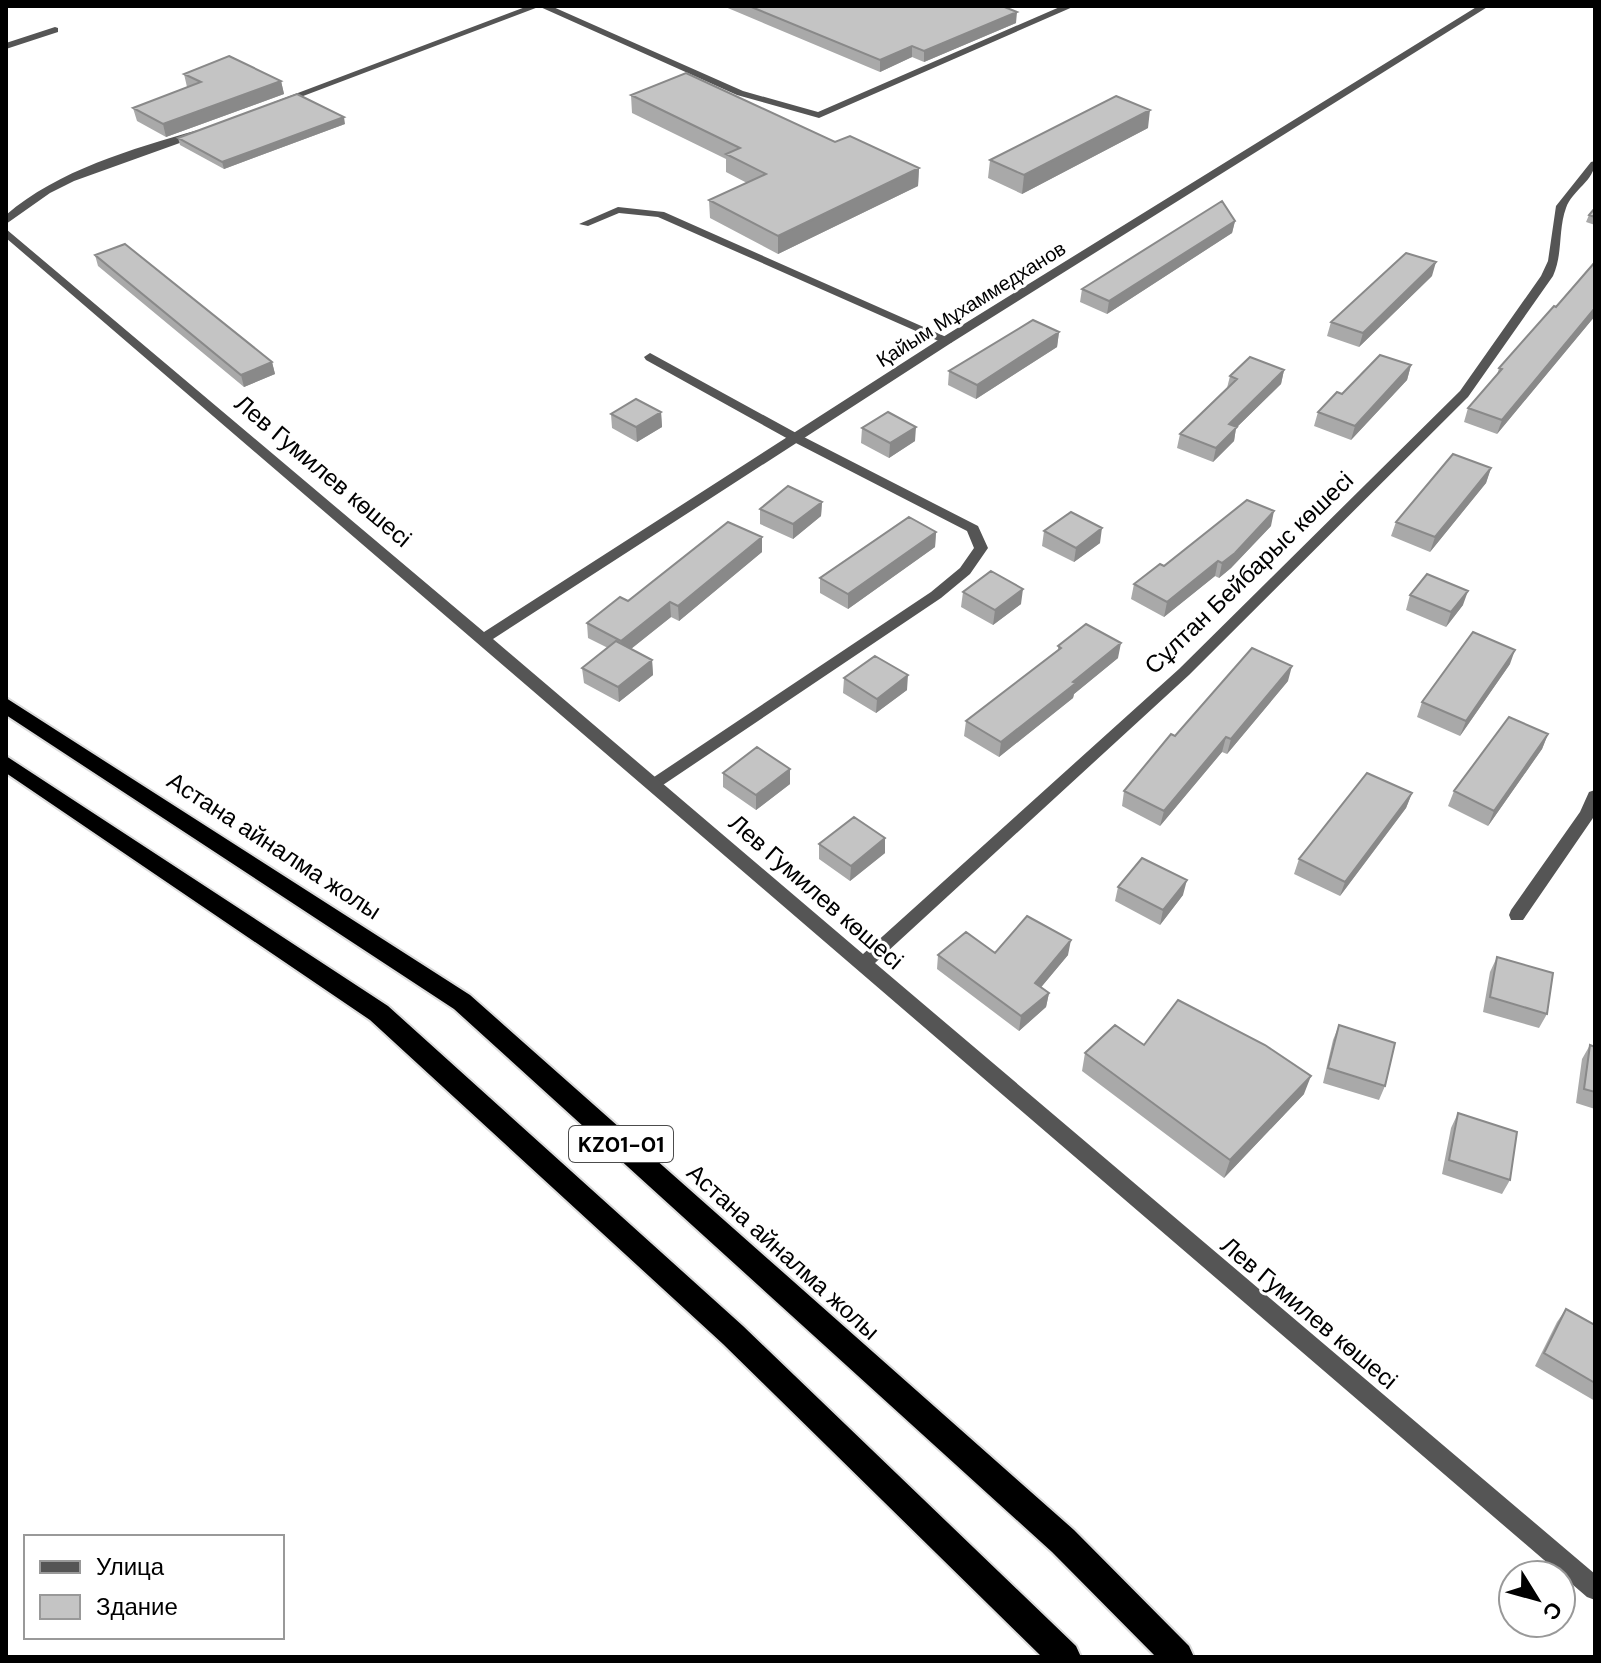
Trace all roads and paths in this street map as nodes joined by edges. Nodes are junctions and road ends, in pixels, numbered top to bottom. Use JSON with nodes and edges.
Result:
{"nodes":[{"id":1,"x":536,"y":6,"type":"edge"},
{"id":2,"x":543,"y":6,"type":"edge"},
{"id":3,"x":1070,"y":6,"type":"edge"},
{"id":4,"x":1484,"y":6,"type":"edge"},
{"id":5,"x":55,"y":30,"type":"dead end"},
{"id":6,"x":6,"y":46,"type":"edge"},
{"id":7,"x":268,"y":106,"type":"edge"},
{"id":8,"x":208,"y":129,"type":"edge"},
{"id":9,"x":1595,"y":164,"type":"edge"},
{"id":10,"x":6,"y":221,"type":"edge"},
{"id":11,"x":584,"y":224,"type":"dead end"},
{"id":12,"x":6,"y":232,"type":"edge"},
{"id":13,"x":947,"y":340,"type":"junction"},
{"id":14,"x":650,"y":357,"type":"dead end"},
{"id":15,"x":794,"y":437,"type":"junction"},
{"id":16,"x":483,"y":639,"type":"junction"},
{"id":17,"x":6,"y":705,"type":"edge"},
{"id":18,"x":6,"y":763,"type":"edge"},
{"id":19,"x":654,"y":785,"type":"junction"},
{"id":20,"x":1595,"y":796,"type":"edge"},
{"id":21,"x":1591,"y":815,"type":"edge"},
{"id":22,"x":1517,"y":915,"type":"dead end"},
{"id":23,"x":863,"y":964,"type":"junction"},
{"id":24,"x":1595,"y":1589,"type":"edge"},
{"id":25,"x":1065,"y":1657,"type":"edge"},
{"id":26,"x":1178,"y":1657,"type":"edge"}],
"edges":[{"from":1,"to":7,"type":"street"},
{"from":2,"to":3,"type":"street"},
{"from":4,"to":13,"type":"street","name":"Қайым Мұхаммедханов"},
{"from":5,"to":6,"type":"street"},
{"from":8,"to":10,"type":"street"},
{"from":9,"to":23,"type":"street","name":"Сұлтан Бейбарыс көшесі"},
{"from":11,"to":13,"type":"street"},
{"from":12,"to":16,"type":"street","name":"Лев Гумилев көшесі"},
{"from":13,"to":15,"type":"street","name":"Қайым Мұхаммедханов"},
{"from":14,"to":15,"type":"street"},
{"from":15,"to":16,"type":"street","name":"Қайым Мұхаммедханов"},
{"from":15,"to":19,"type":"street"},
{"from":16,"to":19,"type":"street","name":"Лев Гумилев көшесі"},
{"from":17,"to":26,"type":"highway","name":"Астана айналма жолы","number":"KZ01-01"},
{"from":18,"to":25,"type":"highway","number":"KZ01-01"},
{"from":19,"to":23,"type":"street","name":"Лев Гумилев көшесі"},
{"from":20,"to":21,"type":"street"},
{"from":21,"to":22,"type":"street"},
{"from":23,"to":24,"type":"street","name":"Лев Гумилев көшесі"}]}
